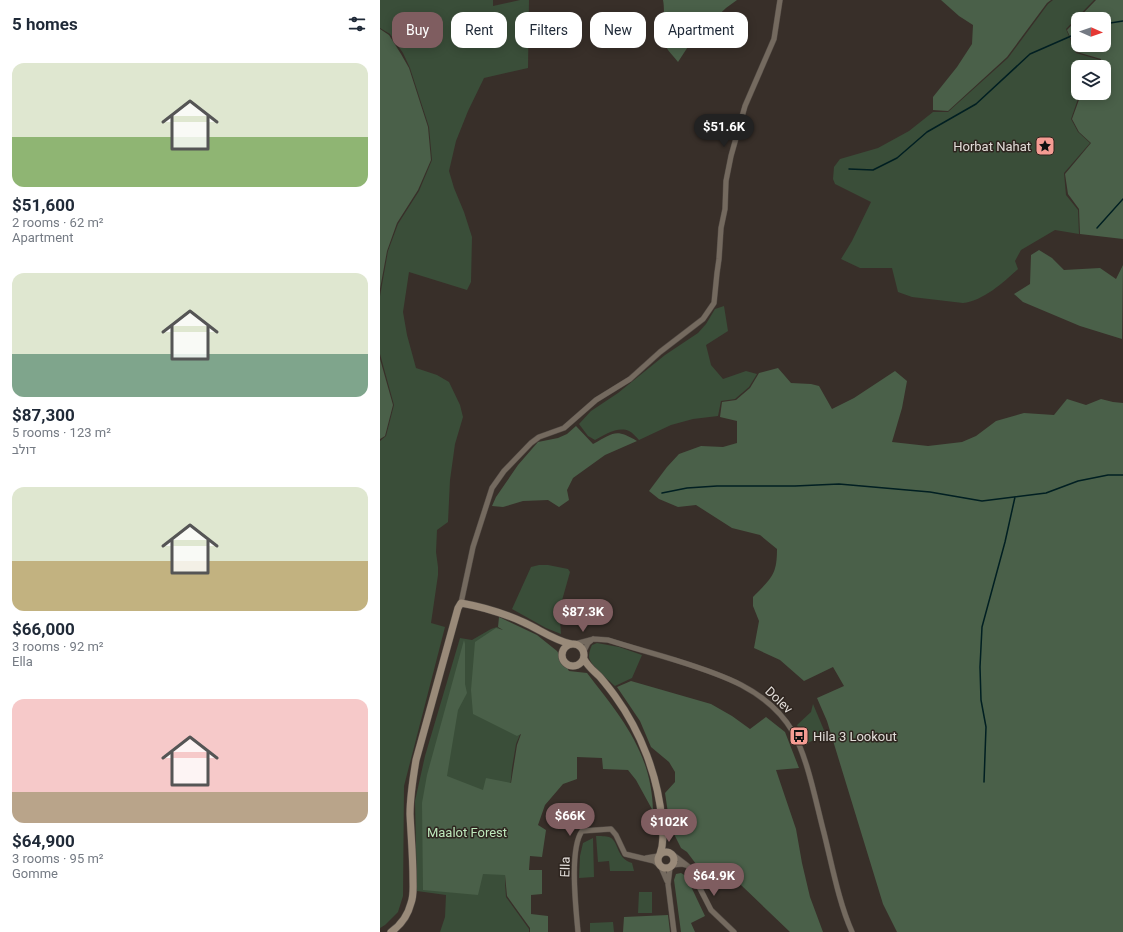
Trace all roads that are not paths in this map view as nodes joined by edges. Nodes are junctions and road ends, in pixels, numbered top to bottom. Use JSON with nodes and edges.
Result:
{"nodes":[{"id":1,"x":780,"y":0,"type":"edge"},
{"id":2,"x":461,"y":603,"type":"junction"},
{"id":3,"x":553,"y":638,"type":"junction"},
{"id":4,"x":594,"y":639,"type":"junction"},
{"id":5,"x":573,"y":644,"type":"junction"},
{"id":6,"x":561,"y":655,"type":"junction"},
{"id":7,"x":584,"y":655,"type":"junction"},
{"id":8,"x":576,"y":666,"type":"junction"},
{"id":9,"x":594,"y":671,"type":"junction"},
{"id":10,"x":663,"y":833,"type":"junction"},
{"id":11,"x":670,"y":854,"type":"junction"},
{"id":12,"x":659,"y":855,"type":"junction"},
{"id":13,"x":642,"y":858,"type":"junction"},
{"id":14,"x":660,"y":866,"type":"junction"},
{"id":15,"x":671,"y":867,"type":"junction"},
{"id":16,"x":689,"y":867,"type":"junction"},
{"id":17,"x":668,"y":884,"type":"junction"},
{"id":18,"x":391,"y":932,"type":"edge"},
{"id":19,"x":578,"y":932,"type":"edge"},
{"id":20,"x":674,"y":932,"type":"edge"},
{"id":21,"x":734,"y":932,"type":"edge"},
{"id":22,"x":852,"y":932,"type":"edge"}],
"edges":[{"from":1,"to":2,"type":"street"},
{"from":2,"to":3,"type":"street"},
{"from":2,"to":18,"type":"street"},
{"from":3,"to":5,"type":"street"},
{"from":3,"to":6,"type":"street"},
{"from":4,"to":5,"type":"street"},
{"from":4,"to":7,"type":"street"},
{"from":4,"to":22,"type":"street","name":"Dolev"},
{"from":5,"to":6,"type":"street"},
{"from":5,"to":7,"type":"street"},
{"from":6,"to":8,"type":"street"},
{"from":7,"to":8,"type":"street"},
{"from":7,"to":9,"type":"street"},
{"from":8,"to":9,"type":"street"},
{"from":9,"to":10,"type":"street"},
{"from":10,"to":11,"type":"street"},
{"from":10,"to":12,"type":"street"},
{"from":11,"to":12,"type":"street"},
{"from":11,"to":15,"type":"street"},
{"from":11,"to":16,"type":"street"},
{"from":12,"to":13,"type":"street"},
{"from":12,"to":14,"type":"street"},
{"from":13,"to":14,"type":"street"},
{"from":13,"to":19,"type":"street","name":"Ella"},
{"from":14,"to":15,"type":"street"},
{"from":14,"to":17,"type":"street"},
{"from":15,"to":16,"type":"street"},
{"from":15,"to":17,"type":"street"},
{"from":16,"to":21,"type":"street"},
{"from":17,"to":20,"type":"street"}]}
